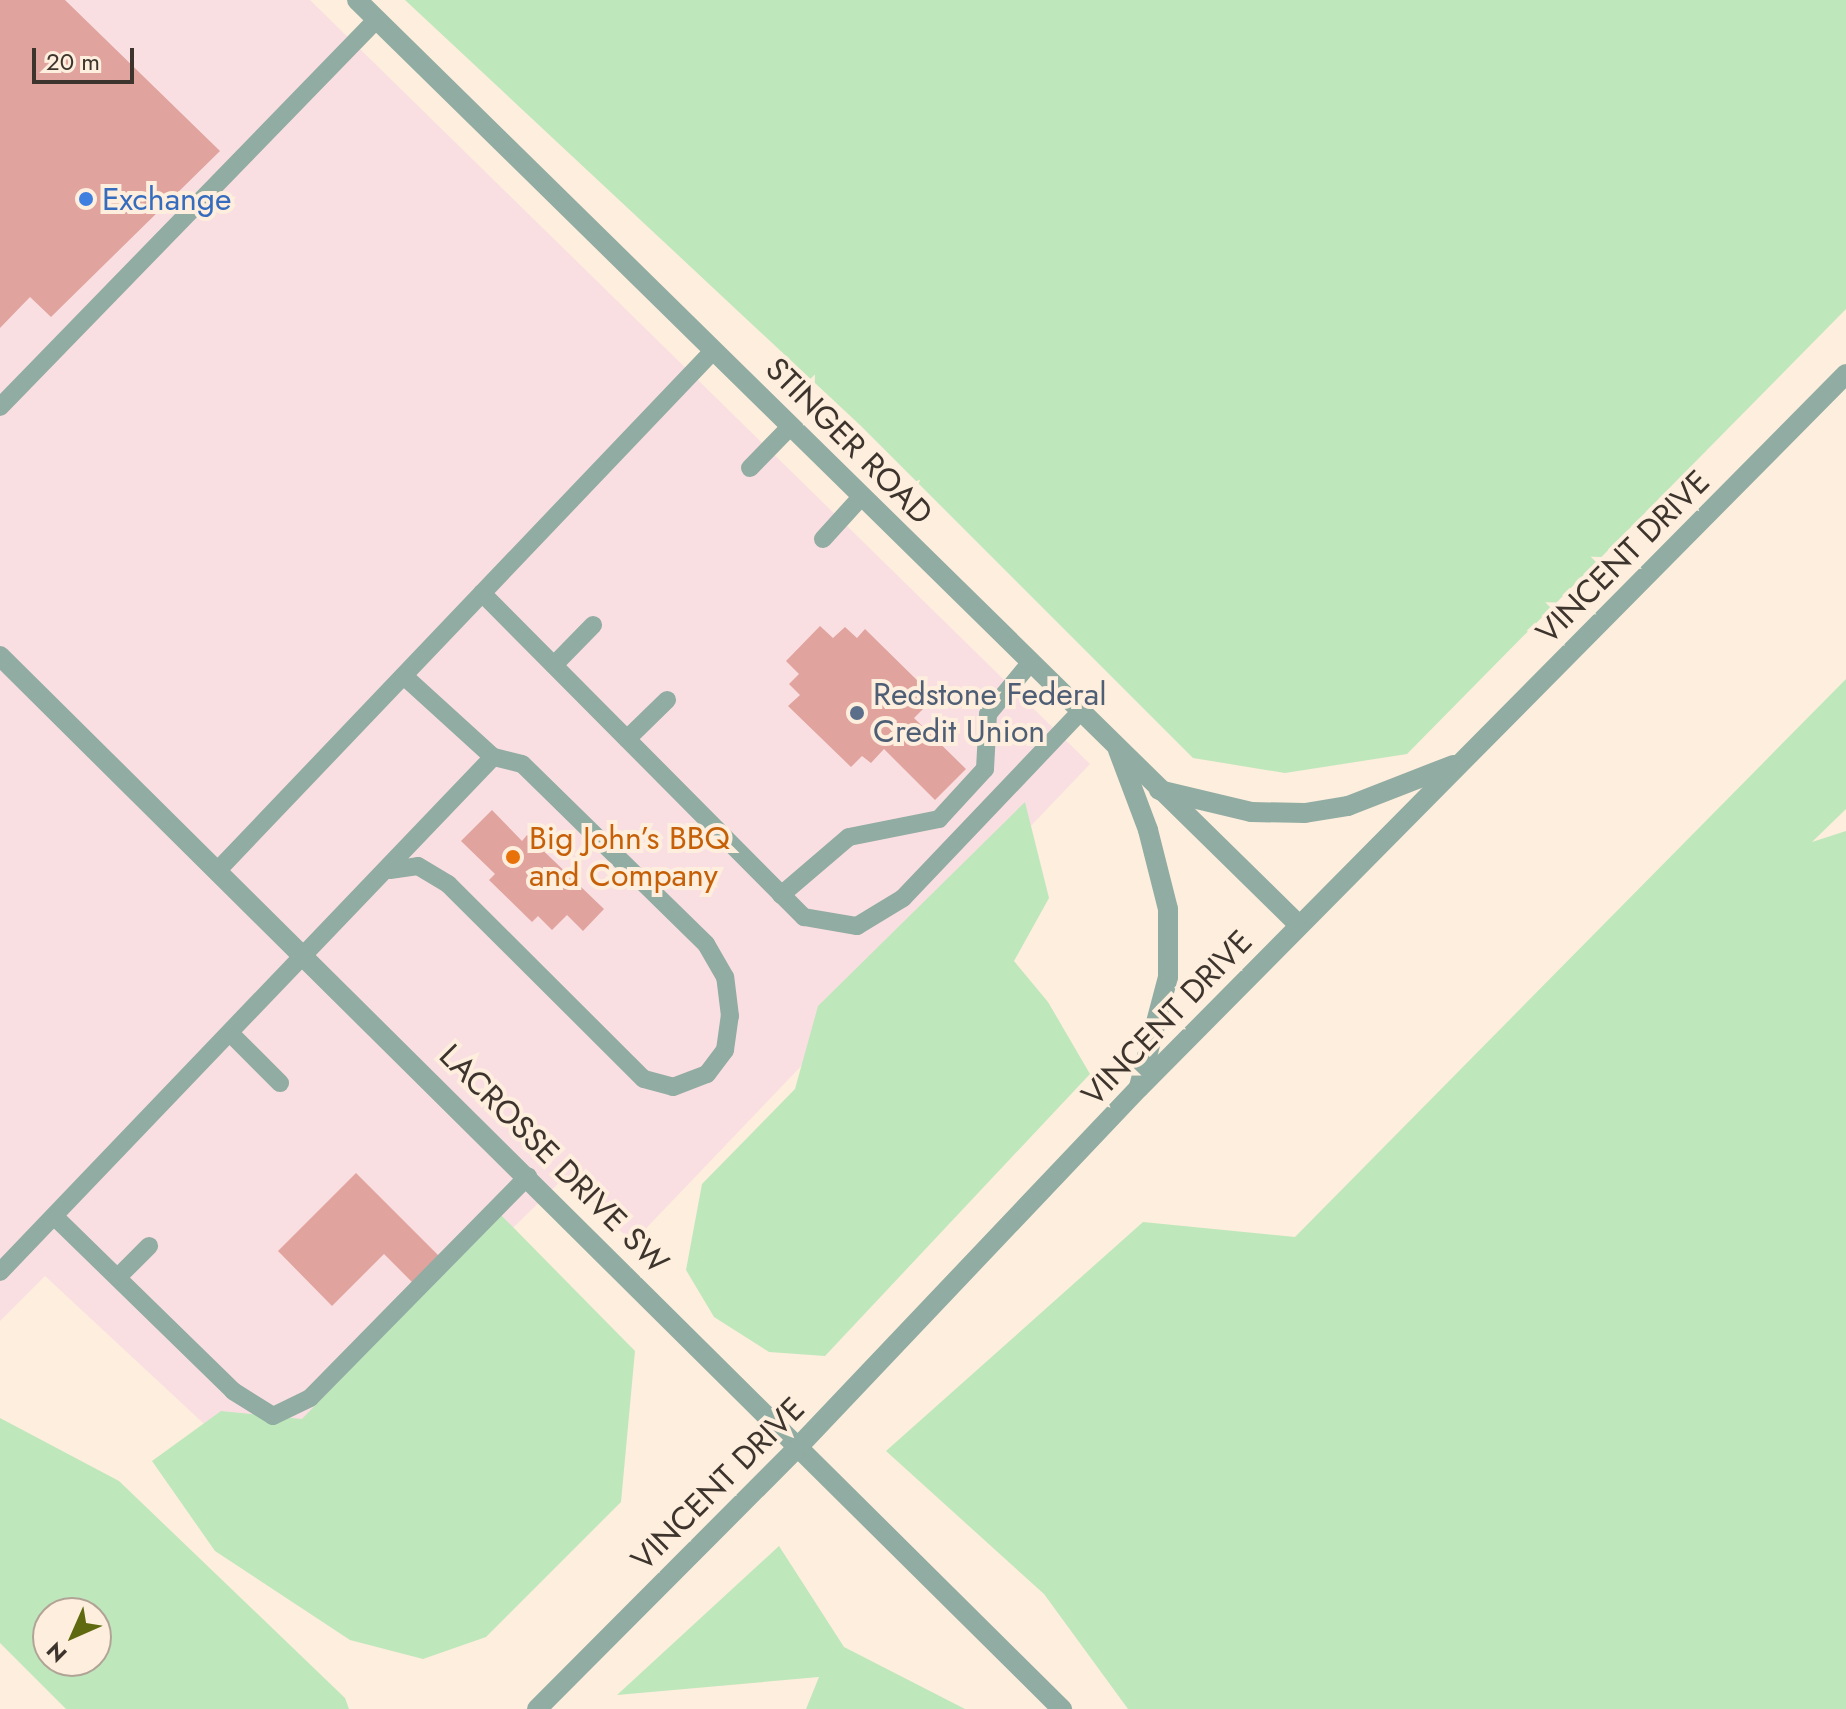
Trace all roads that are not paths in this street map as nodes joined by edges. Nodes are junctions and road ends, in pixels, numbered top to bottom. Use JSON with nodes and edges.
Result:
{"nodes":[{"id":1,"x":357,"y":0,"type":"edge"},
{"id":2,"x":377,"y":19,"type":"junction"},
{"id":3,"x":714,"y":350,"type":"junction"},
{"id":4,"x":1846,"y":374,"type":"edge"},
{"id":5,"x":0,"y":407,"type":"edge"},
{"id":6,"x":791,"y":426,"type":"junction"},
{"id":7,"x":750,"y":468,"type":"dead end"},
{"id":8,"x":862,"y":496,"type":"junction"},
{"id":9,"x":823,"y":539,"type":"dead end"},
{"id":10,"x":482,"y":593,"type":"junction"},
{"id":11,"x":593,"y":625,"type":"dead end"},
{"id":12,"x":0,"y":656,"type":"edge"},
{"id":13,"x":1030,"y":663,"type":"junction"},
{"id":14,"x":554,"y":665,"type":"junction"},
{"id":15,"x":404,"y":676,"type":"junction"},
{"id":16,"x":667,"y":700,"type":"dead end"},
{"id":17,"x":1080,"y":712,"type":"junction"},
{"id":18,"x":627,"y":739,"type":"junction"},
{"id":19,"x":1118,"y":750,"type":"junction"},
{"id":20,"x":493,"y":757,"type":"junction"},
{"id":21,"x":1461,"y":762,"type":"junction"},
{"id":22,"x":1159,"y":790,"type":"junction"},
{"id":23,"x":219,"y":869,"type":"junction"},
{"id":24,"x":390,"y":870,"type":"junction"},
{"id":25,"x":781,"y":895,"type":"junction"},
{"id":26,"x":1299,"y":925,"type":"junction"},
{"id":27,"x":307,"y":957,"type":"junction"},
{"id":28,"x":232,"y":1035,"type":"junction"},
{"id":29,"x":280,"y":1083,"type":"dead end"},
{"id":30,"x":1139,"y":1088,"type":"junction"},
{"id":31,"x":528,"y":1176,"type":"junction"},
{"id":32,"x":55,"y":1217,"type":"junction"},
{"id":33,"x":149,"y":1246,"type":"dead end"},
{"id":34,"x":0,"y":1272,"type":"edge"},
{"id":35,"x":118,"y":1277,"type":"junction"},
{"id":36,"x":800,"y":1445,"type":"junction"},
{"id":37,"x":537,"y":1709,"type":"edge"},
{"id":38,"x":1062,"y":1709,"type":"edge"}],
"edges":[{"from":1,"to":2,"type":"street","name":"STINGER ROAD"},
{"from":2,"to":3,"type":"street","name":"STINGER ROAD"},
{"from":2,"to":5,"type":"lane"},
{"from":3,"to":6,"type":"street","name":"STINGER ROAD"},
{"from":3,"to":10,"type":"lane"},
{"from":4,"to":21,"type":"street","name":"VINCENT DRIVE"},
{"from":6,"to":7,"type":"lane"},
{"from":6,"to":8,"type":"street","name":"STINGER ROAD"},
{"from":8,"to":9,"type":"lane"},
{"from":8,"to":13,"type":"street","name":"STINGER ROAD"},
{"from":10,"to":14,"type":"lane"},
{"from":10,"to":15,"type":"lane"},
{"from":11,"to":14,"type":"lane"},
{"from":12,"to":23,"type":"street","name":"LACROSSE DRIVE SW"},
{"from":13,"to":17,"type":"street","name":"STINGER ROAD"},
{"from":13,"to":25,"type":"lane"},
{"from":14,"to":18,"type":"lane"},
{"from":15,"to":20,"type":"lane"},
{"from":15,"to":23,"type":"lane"},
{"from":16,"to":18,"type":"lane"},
{"from":17,"to":19,"type":"street","name":"STINGER ROAD"},
{"from":17,"to":25,"type":"lane"},
{"from":18,"to":25,"type":"lane"},
{"from":19,"to":22,"type":"street","name":"STINGER ROAD"},
{"from":19,"to":30,"type":"street"},
{"from":20,"to":24,"type":"lane"},
{"from":20,"to":24,"type":"lane"},
{"from":21,"to":22,"type":"street"},
{"from":21,"to":26,"type":"street","name":"VINCENT DRIVE"},
{"from":22,"to":26,"type":"street","name":"STINGER ROAD"},
{"from":23,"to":27,"type":"street","name":"LACROSSE DRIVE SW"},
{"from":24,"to":27,"type":"lane"},
{"from":26,"to":30,"type":"street","name":"VINCENT DRIVE"},
{"from":27,"to":28,"type":"lane"},
{"from":27,"to":31,"type":"street","name":"LACROSSE DRIVE SW"},
{"from":28,"to":29,"type":"lane"},
{"from":28,"to":32,"type":"lane"},
{"from":30,"to":36,"type":"street","name":"VINCENT DRIVE"},
{"from":31,"to":35,"type":"lane"},
{"from":31,"to":36,"type":"street","name":"LACROSSE DRIVE SW"},
{"from":32,"to":34,"type":"lane"},
{"from":32,"to":35,"type":"lane"},
{"from":33,"to":35,"type":"lane"},
{"from":36,"to":37,"type":"street","name":"VINCENT DRIVE"},
{"from":36,"to":38,"type":"street","name":"LACROSSE DRIVE SW"}]}
